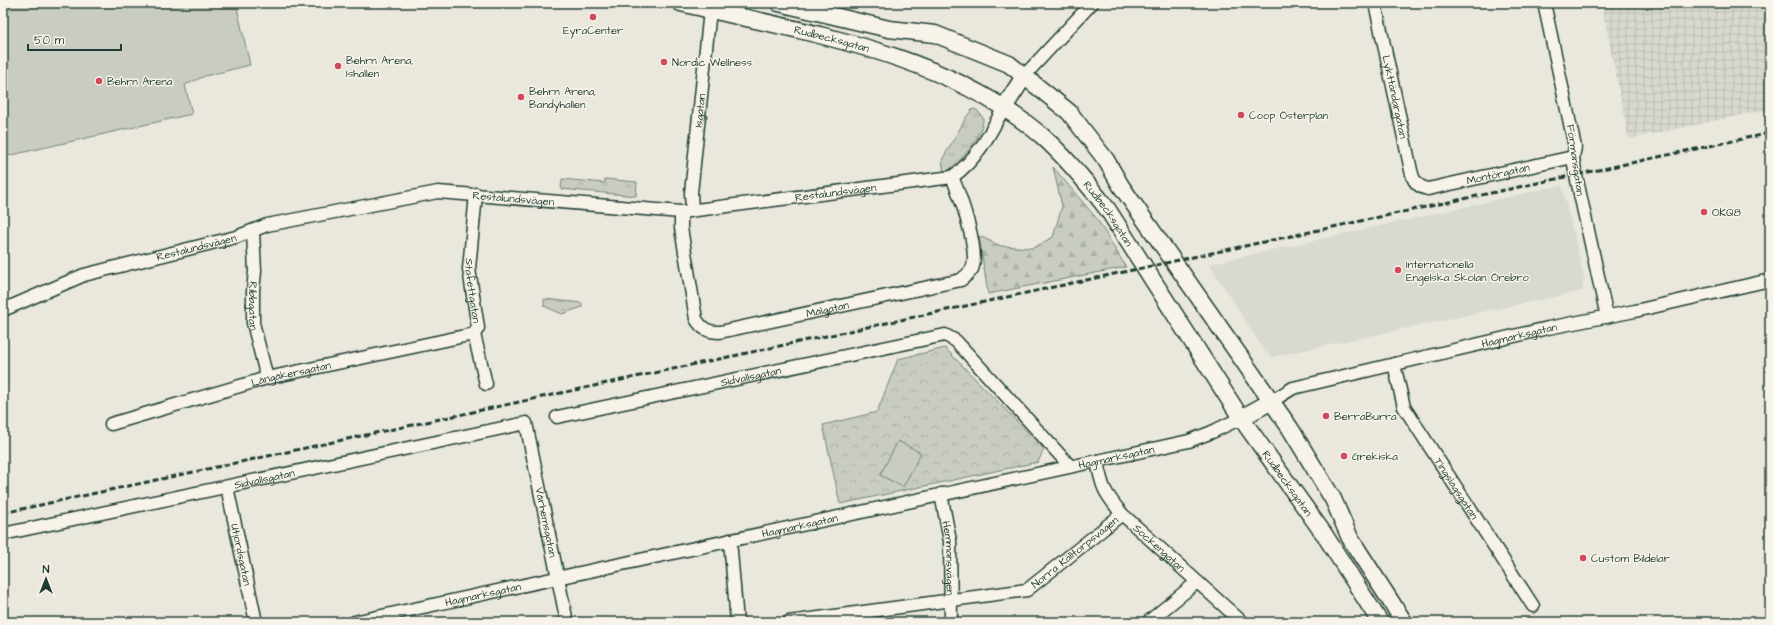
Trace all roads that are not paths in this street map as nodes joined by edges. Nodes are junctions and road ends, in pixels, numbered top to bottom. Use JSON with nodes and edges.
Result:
{"nodes":[{"id":1,"x":681,"y":3,"type":"edge"},
{"id":2,"x":779,"y":3,"type":"edge"},
{"id":3,"x":1092,"y":3,"type":"edge"},
{"id":4,"x":1544,"y":3,"type":"edge"},
{"id":5,"x":1378,"y":4,"type":"edge"},
{"id":6,"x":710,"y":10,"type":"junction"},
{"id":7,"x":1025,"y":75,"type":"junction"},
{"id":8,"x":1003,"y":109,"type":"junction"},
{"id":9,"x":1573,"y":157,"type":"junction"},
{"id":10,"x":952,"y":177,"type":"junction"},
{"id":11,"x":1422,"y":188,"type":"joint"},
{"id":12,"x":476,"y":194,"type":"junction"},
{"id":13,"x":686,"y":211,"type":"junction"},
{"id":14,"x":253,"y":232,"type":"junction"},
{"id":15,"x":1770,"y":280,"type":"edge"},
{"id":16,"x":3,"y":310,"type":"edge"},
{"id":17,"x":1607,"y":316,"type":"junction"},
{"id":18,"x":474,"y":334,"type":"junction"},
{"id":19,"x":1394,"y":364,"type":"junction"},
{"id":20,"x":266,"y":378,"type":"junction"},
{"id":21,"x":486,"y":384,"type":"dead end"},
{"id":22,"x":1272,"y":401,"type":"junction"},
{"id":23,"x":557,"y":417,"type":"dead end"},
{"id":24,"x":1241,"y":418,"type":"junction"},
{"id":25,"x":526,"y":423,"type":"joint"},
{"id":26,"x":110,"y":424,"type":"dead end"},
{"id":27,"x":1097,"y":461,"type":"junction"},
{"id":28,"x":1070,"y":466,"type":"junction"},
{"id":29,"x":227,"y":487,"type":"junction"},
{"id":30,"x":941,"y":494,"type":"junction"},
{"id":31,"x":1122,"y":514,"type":"junction"},
{"id":32,"x":3,"y":534,"type":"edge"},
{"id":33,"x":730,"y":540,"type":"junction"},
{"id":34,"x":558,"y":578,"type":"junction"},
{"id":35,"x":1197,"y":582,"type":"junction"},
{"id":36,"x":951,"y":601,"type":"junction"},
{"id":37,"x":1533,"y":606,"type":"dead end"},
{"id":38,"x":256,"y":622,"type":"edge"},
{"id":39,"x":354,"y":622,"type":"edge"},
{"id":40,"x":567,"y":622,"type":"edge"},
{"id":41,"x":737,"y":622,"type":"edge"},
{"id":42,"x":789,"y":622,"type":"edge"},
{"id":43,"x":951,"y":622,"type":"edge"},
{"id":44,"x":1148,"y":622,"type":"edge"},
{"id":45,"x":1242,"y":622,"type":"edge"},
{"id":46,"x":1380,"y":622,"type":"edge"},
{"id":47,"x":1404,"y":622,"type":"edge"}],
"edges":[{"from":1,"to":6,"type":"main road","name":"Rudbecksgatan"},
{"from":2,"to":7,"type":"main road","name":"Rudbecksgatan"},
{"from":3,"to":7,"type":"street"},
{"from":4,"to":9,"type":"street","name":"Förmansgatan"},
{"from":5,"to":11,"type":"street","name":"Lykttändargatan"},
{"from":6,"to":8,"type":"main road","name":"Rudbecksgatan"},
{"from":6,"to":13,"type":"street","name":"Isgatan"},
{"from":7,"to":8,"type":"main road"},
{"from":7,"to":22,"type":"main road","name":"Rudbecksgatan"},
{"from":8,"to":10,"type":"street"},
{"from":8,"to":24,"type":"main road","name":"Rudbecksgatan"},
{"from":9,"to":11,"type":"street","name":"Montörgatan"},
{"from":9,"to":17,"type":"street","name":"Förmansgatan"},
{"from":10,"to":13,"type":"street","name":"Restalundsvägen"},
{"from":10,"to":13,"type":"street","name":"Målgatan"},
{"from":12,"to":13,"type":"street","name":"Restalundsvägen"},
{"from":12,"to":14,"type":"street","name":"Restalundsvägen"},
{"from":12,"to":18,"type":"street","name":"Stafettgatan"},
{"from":14,"to":16,"type":"street","name":"Restalundsvägen"},
{"from":14,"to":20,"type":"street","name":"Ribbgatan"},
{"from":15,"to":17,"type":"street","name":"Hagmarksgatan"},
{"from":17,"to":19,"type":"street","name":"Hagmarksgatan"},
{"from":18,"to":20,"type":"street","name":"Långåkersgatan"},
{"from":18,"to":21,"type":"street","name":"Stafettgatan"},
{"from":19,"to":22,"type":"street","name":"Hagmarksgatan"},
{"from":19,"to":37,"type":"street","name":"Tingslagsgatan"},
{"from":20,"to":26,"type":"street","name":"Långåkersgatan"},
{"from":22,"to":24,"type":"main road"},
{"from":22,"to":47,"type":"main road","name":"Rudbecksgatan"},
{"from":23,"to":28,"type":"street","name":"Sidvallsgatan"},
{"from":24,"to":27,"type":"street","name":"Hagmarksgatan"},
{"from":24,"to":46,"type":"main road","name":"Rudbecksgatan"},
{"from":25,"to":29,"type":"street","name":"Sidvallsgatan"},
{"from":25,"to":34,"type":"street","name":"Vårhemsgatan"},
{"from":27,"to":28,"type":"street","name":"Hagmarksgatan"},
{"from":27,"to":31,"type":"street","name":"Sockengatan"},
{"from":28,"to":30,"type":"street","name":"Hagmarksgatan"},
{"from":29,"to":32,"type":"street","name":"Sidvallsgatan"},
{"from":29,"to":38,"type":"street","name":"Utjordsgatan"},
{"from":30,"to":33,"type":"street","name":"Hagmarksgatan"},
{"from":30,"to":36,"type":"street","name":"Hemmansvägen"},
{"from":31,"to":35,"type":"street","name":"Sockengatan"},
{"from":31,"to":36,"type":"street","name":"Norra Källtorpsvägen"},
{"from":33,"to":34,"type":"street","name":"Hagmarksgatan"},
{"from":33,"to":41,"type":"street"},
{"from":34,"to":39,"type":"street","name":"Hagmarksgatan"},
{"from":34,"to":40,"type":"street","name":"Vårhemsgatan"},
{"from":35,"to":44,"type":"street"},
{"from":35,"to":45,"type":"street","name":"Sockengatan"},
{"from":36,"to":42,"type":"street","name":"Norra Källtorpsvägen"},
{"from":36,"to":43,"type":"street","name":"Hemmansvägen"}]}
